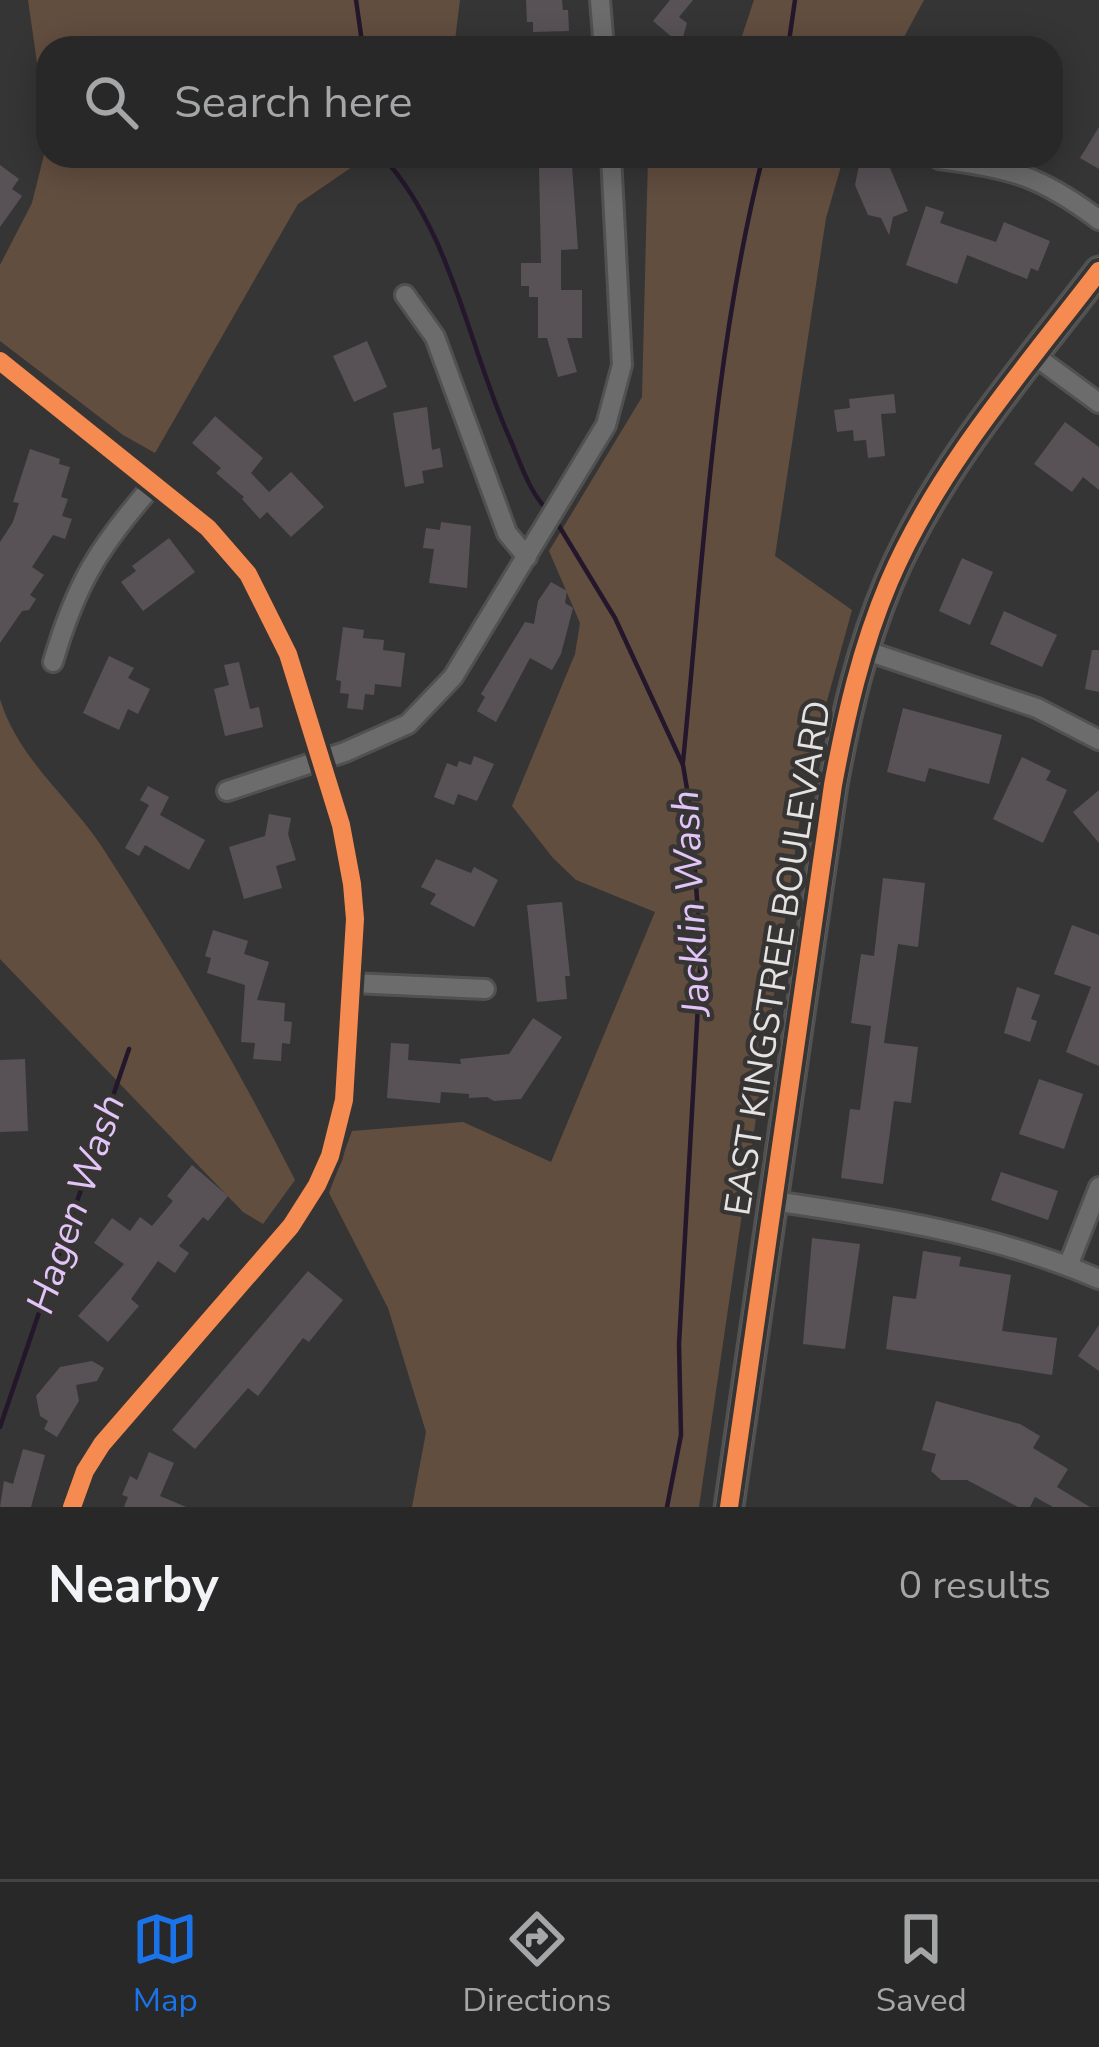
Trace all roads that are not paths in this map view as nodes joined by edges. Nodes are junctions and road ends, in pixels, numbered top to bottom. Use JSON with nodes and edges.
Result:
{"nodes":[{"id":1,"x":601,"y":0,"type":"edge"},
{"id":2,"x":603,"y":36,"type":"edge"},
{"id":3,"x":612,"y":168,"type":"edge"},
{"id":4,"x":988,"y":168,"type":"edge"},
{"id":5,"x":1099,"y":220,"type":"edge"},
{"id":6,"x":1099,"y":271,"type":"edge"},
{"id":7,"x":405,"y":295,"type":"dead end"},
{"id":8,"x":1035,"y":356,"type":"junction"},
{"id":9,"x":0,"y":361,"type":"edge"},
{"id":10,"x":1099,"y":403,"type":"edge"},
{"id":11,"x":152,"y":486,"type":"junction"},
{"id":12,"x":526,"y":557,"type":"junction"},
{"id":13,"x":864,"y":650,"type":"junction"},
{"id":14,"x":53,"y":662,"type":"dead end"},
{"id":15,"x":1099,"y":740,"type":"edge"},
{"id":16,"x":319,"y":760,"type":"junction"},
{"id":17,"x":227,"y":791,"type":"dead end"},
{"id":18,"x":352,"y":983,"type":"junction"},
{"id":19,"x":484,"y":989,"type":"dead end"},
{"id":20,"x":1099,"y":1187,"type":"edge"},
{"id":21,"x":773,"y":1201,"type":"junction"},
{"id":22,"x":1068,"y":1267,"type":"junction"},
{"id":23,"x":1099,"y":1279,"type":"edge"},
{"id":24,"x":72,"y":1507,"type":"edge"},
{"id":25,"x":729,"y":1507,"type":"edge"}],
"edges":[{"from":1,"to":2,"type":"street"},
{"from":3,"to":12,"type":"street"},
{"from":4,"to":5,"type":"street"},
{"from":6,"to":8,"type":"street","name":"EAST KINGSTREE BOULEVARD"},
{"from":7,"to":12,"type":"street"},
{"from":8,"to":10,"type":"street"},
{"from":8,"to":13,"type":"street","name":"EAST KINGSTREE BOULEVARD"},
{"from":9,"to":11,"type":"street"},
{"from":11,"to":14,"type":"street"},
{"from":11,"to":16,"type":"street"},
{"from":12,"to":16,"type":"street"},
{"from":13,"to":15,"type":"street"},
{"from":13,"to":21,"type":"street","name":"EAST KINGSTREE BOULEVARD"},
{"from":16,"to":17,"type":"street"},
{"from":16,"to":18,"type":"street"},
{"from":18,"to":19,"type":"street"},
{"from":18,"to":24,"type":"street"},
{"from":20,"to":22,"type":"street"},
{"from":21,"to":22,"type":"street"},
{"from":21,"to":25,"type":"street","name":"EAST KINGSTREE BOULEVARD"},
{"from":22,"to":23,"type":"street"}]}
